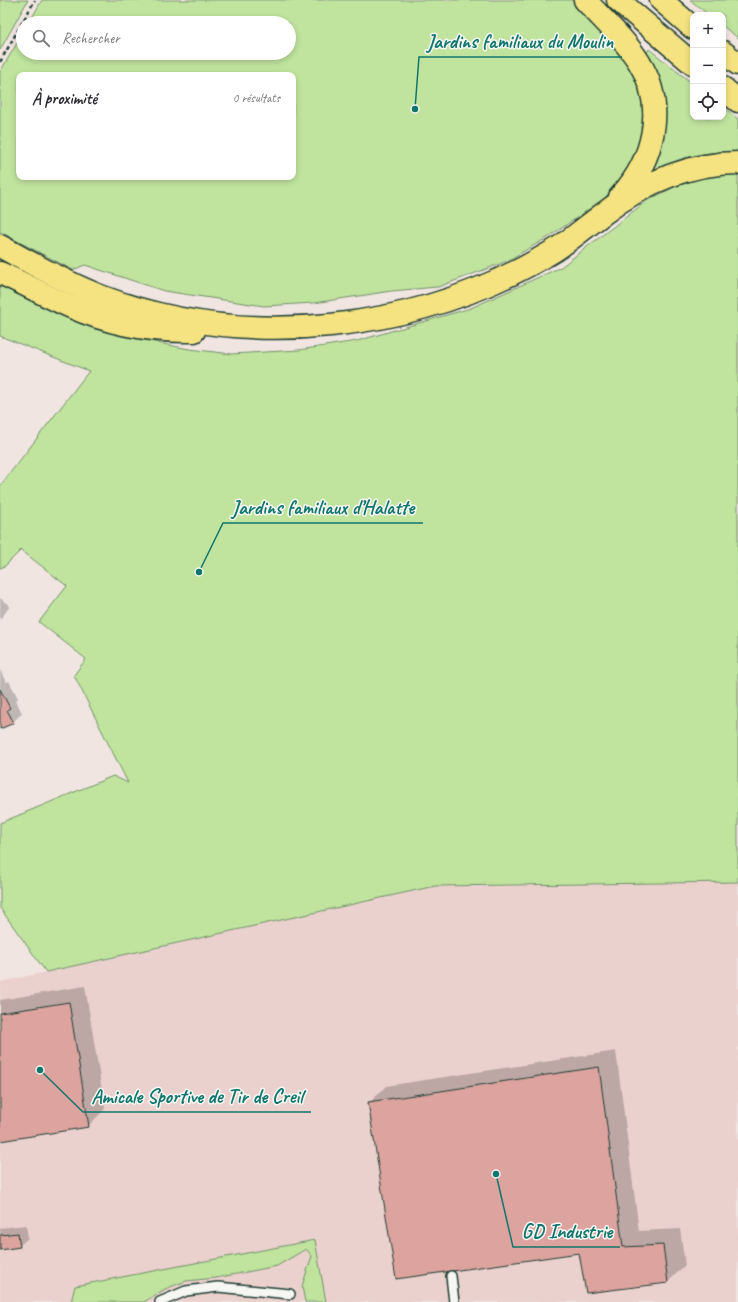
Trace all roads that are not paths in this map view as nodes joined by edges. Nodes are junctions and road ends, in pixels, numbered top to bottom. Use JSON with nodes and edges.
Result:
{"nodes":[{"id":1,"x":586,"y":0,"type":"edge"},
{"id":2,"x":618,"y":0,"type":"edge"},
{"id":3,"x":661,"y":0,"type":"edge"},
{"id":4,"x":690,"y":25,"type":"edge"},
{"id":5,"x":726,"y":54,"type":"edge"},
{"id":6,"x":690,"y":61,"type":"edge"},
{"id":7,"x":738,"y":64,"type":"edge"},
{"id":8,"x":726,"y":91,"type":"edge"},
{"id":9,"x":738,"y":101,"type":"edge"},
{"id":10,"x":738,"y":163,"type":"edge"},
{"id":11,"x":605,"y":213,"type":"junction"},
{"id":12,"x":0,"y":246,"type":"edge"},
{"id":13,"x":0,"y":273,"type":"edge"},
{"id":14,"x":251,"y":326,"type":"junction"},
{"id":15,"x":451,"y":1276,"type":"dead end"},
{"id":16,"x":290,"y":1294,"type":"dead end"},
{"id":17,"x":160,"y":1302,"type":"edge"},
{"id":18,"x":454,"y":1302,"type":"edge"}],
"edges":[{"from":1,"to":11,"type":"highway"},
{"from":2,"to":6,"type":"highway"},
{"from":3,"to":4,"type":"highway"},
{"from":5,"to":7,"type":"highway"},
{"from":8,"to":9,"type":"highway"},
{"from":10,"to":11,"type":"highway"},
{"from":11,"to":14,"type":"highway"},
{"from":12,"to":14,"type":"highway"},
{"from":13,"to":14,"type":"highway"},
{"from":15,"to":18,"type":"lane"},
{"from":16,"to":17,"type":"lane"}]}
